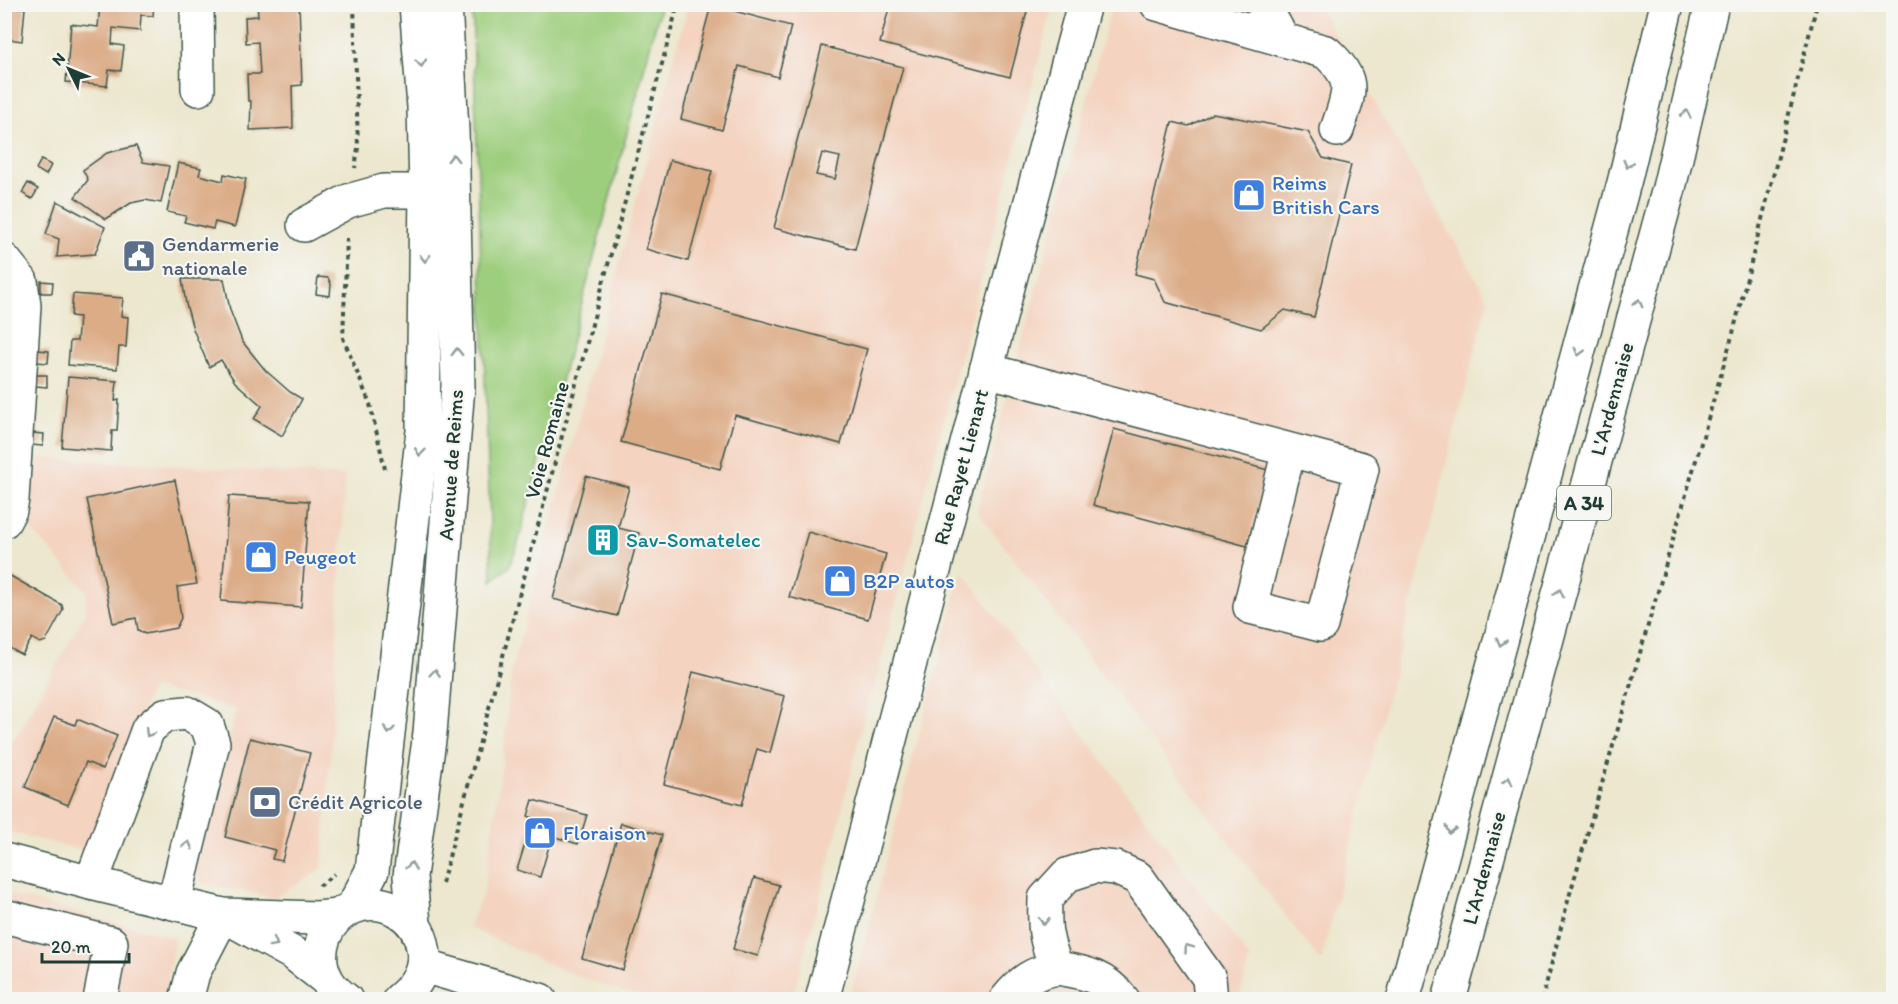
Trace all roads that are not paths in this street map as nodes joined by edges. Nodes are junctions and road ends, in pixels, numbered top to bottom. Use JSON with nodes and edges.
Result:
{"nodes":[{"id":1,"x":197,"y":4,"type":"edge"},
{"id":2,"x":416,"y":4,"type":"edge"},
{"id":3,"x":445,"y":4,"type":"edge"},
{"id":4,"x":1084,"y":4,"type":"edge"},
{"id":5,"x":1157,"y":4,"type":"edge"},
{"id":6,"x":1263,"y":4,"type":"edge"},
{"id":7,"x":1666,"y":4,"type":"edge"},
{"id":8,"x":1712,"y":4,"type":"edge"},
{"id":9,"x":1283,"y":40,"type":"junction"},
{"id":10,"x":198,"y":89,"type":"dead end"},
{"id":11,"x":1337,"y":130,"type":"dead end"},
{"id":12,"x":439,"y":191,"type":"junction"},
{"id":13,"x":304,"y":225,"type":"dead end"},
{"id":14,"x":4,"y":260,"type":"edge"},
{"id":15,"x":986,"y":370,"type":"junction"},
{"id":16,"x":1289,"y":450,"type":"junction"},
{"id":17,"x":4,"y":520,"type":"edge"},
{"id":18,"x":4,"y":860,"type":"edge"},
{"id":19,"x":91,"y":883,"type":"junction"},
{"id":20,"x":174,"y":902,"type":"junction"},
{"id":21,"x":346,"y":911,"type":"junction"},
{"id":22,"x":223,"y":915,"type":"junction"},
{"id":23,"x":4,"y":916,"type":"edge"},
{"id":24,"x":414,"y":924,"type":"junction"},
{"id":25,"x":423,"y":966,"type":"junction"},
{"id":26,"x":1057,"y":968,"type":"junction"},
{"id":27,"x":334,"y":992,"type":"edge"},
{"id":28,"x":100,"y":999,"type":"edge"},
{"id":29,"x":186,"y":999,"type":"edge"},
{"id":30,"x":399,"y":999,"type":"edge"},
{"id":31,"x":540,"y":999,"type":"edge"},
{"id":32,"x":822,"y":999,"type":"edge"},
{"id":33,"x":1006,"y":999,"type":"edge"},
{"id":34,"x":1123,"y":999,"type":"edge"},
{"id":35,"x":1211,"y":999,"type":"edge"},
{"id":36,"x":1403,"y":999,"type":"edge"},
{"id":37,"x":1449,"y":999,"type":"edge"}],
"edges":[{"from":1,"to":10,"type":"main road"},
{"from":2,"to":12,"type":"main road","name":"Avenue de Reims","one_way":true},
{"from":12,"to":3,"type":"main road","name":"Avenue de Reims","one_way":true},
{"from":4,"to":15,"type":"main road","name":"Rue Rayet Lienart"},
{"from":5,"to":9,"type":"main road"},
{"from":6,"to":9,"type":"main road"},
{"from":7,"to":36,"type":"main road","name":"L'Ardennaise","number":"A 34","one_way":true},
{"from":37,"to":8,"type":"main road","name":"L'Ardennaise","number":"A 34","one_way":true},
{"from":9,"to":11,"type":"main road"},
{"from":12,"to":13,"type":"main road"},
{"from":12,"to":21,"type":"main road","name":"Avenue de Reims","one_way":true},
{"from":24,"to":12,"type":"main road","name":"Avenue de Reims","one_way":true},
{"from":14,"to":17,"type":"main road"},
{"from":15,"to":16,"type":"main road"},
{"from":15,"to":32,"type":"main road","name":"Rue Rayet Lienart"},
{"from":16,"to":16,"type":"main road"},
{"from":18,"to":19,"type":"main road"},
{"from":19,"to":20,"type":"main road"},
{"from":20,"to":19,"type":"main road","one_way":true},
{"from":20,"to":22,"type":"main road"},
{"from":21,"to":22,"type":"main road"},
{"from":21,"to":24,"type":"main road"},
{"from":21,"to":27,"type":"main road","name":"Avenue de Reims"},
{"from":22,"to":27,"type":"main road","one_way":true},
{"from":22,"to":29,"type":"main road"},
{"from":23,"to":28,"type":"main road"},
{"from":24,"to":25,"type":"main road","name":"Avenue de Reims"},
{"from":25,"to":30,"type":"main road"},
{"from":25,"to":31,"type":"main road"},
{"from":26,"to":33,"type":"main road"},
{"from":26,"to":34,"type":"main road"},
{"from":35,"to":26,"type":"main road","one_way":true}]}
